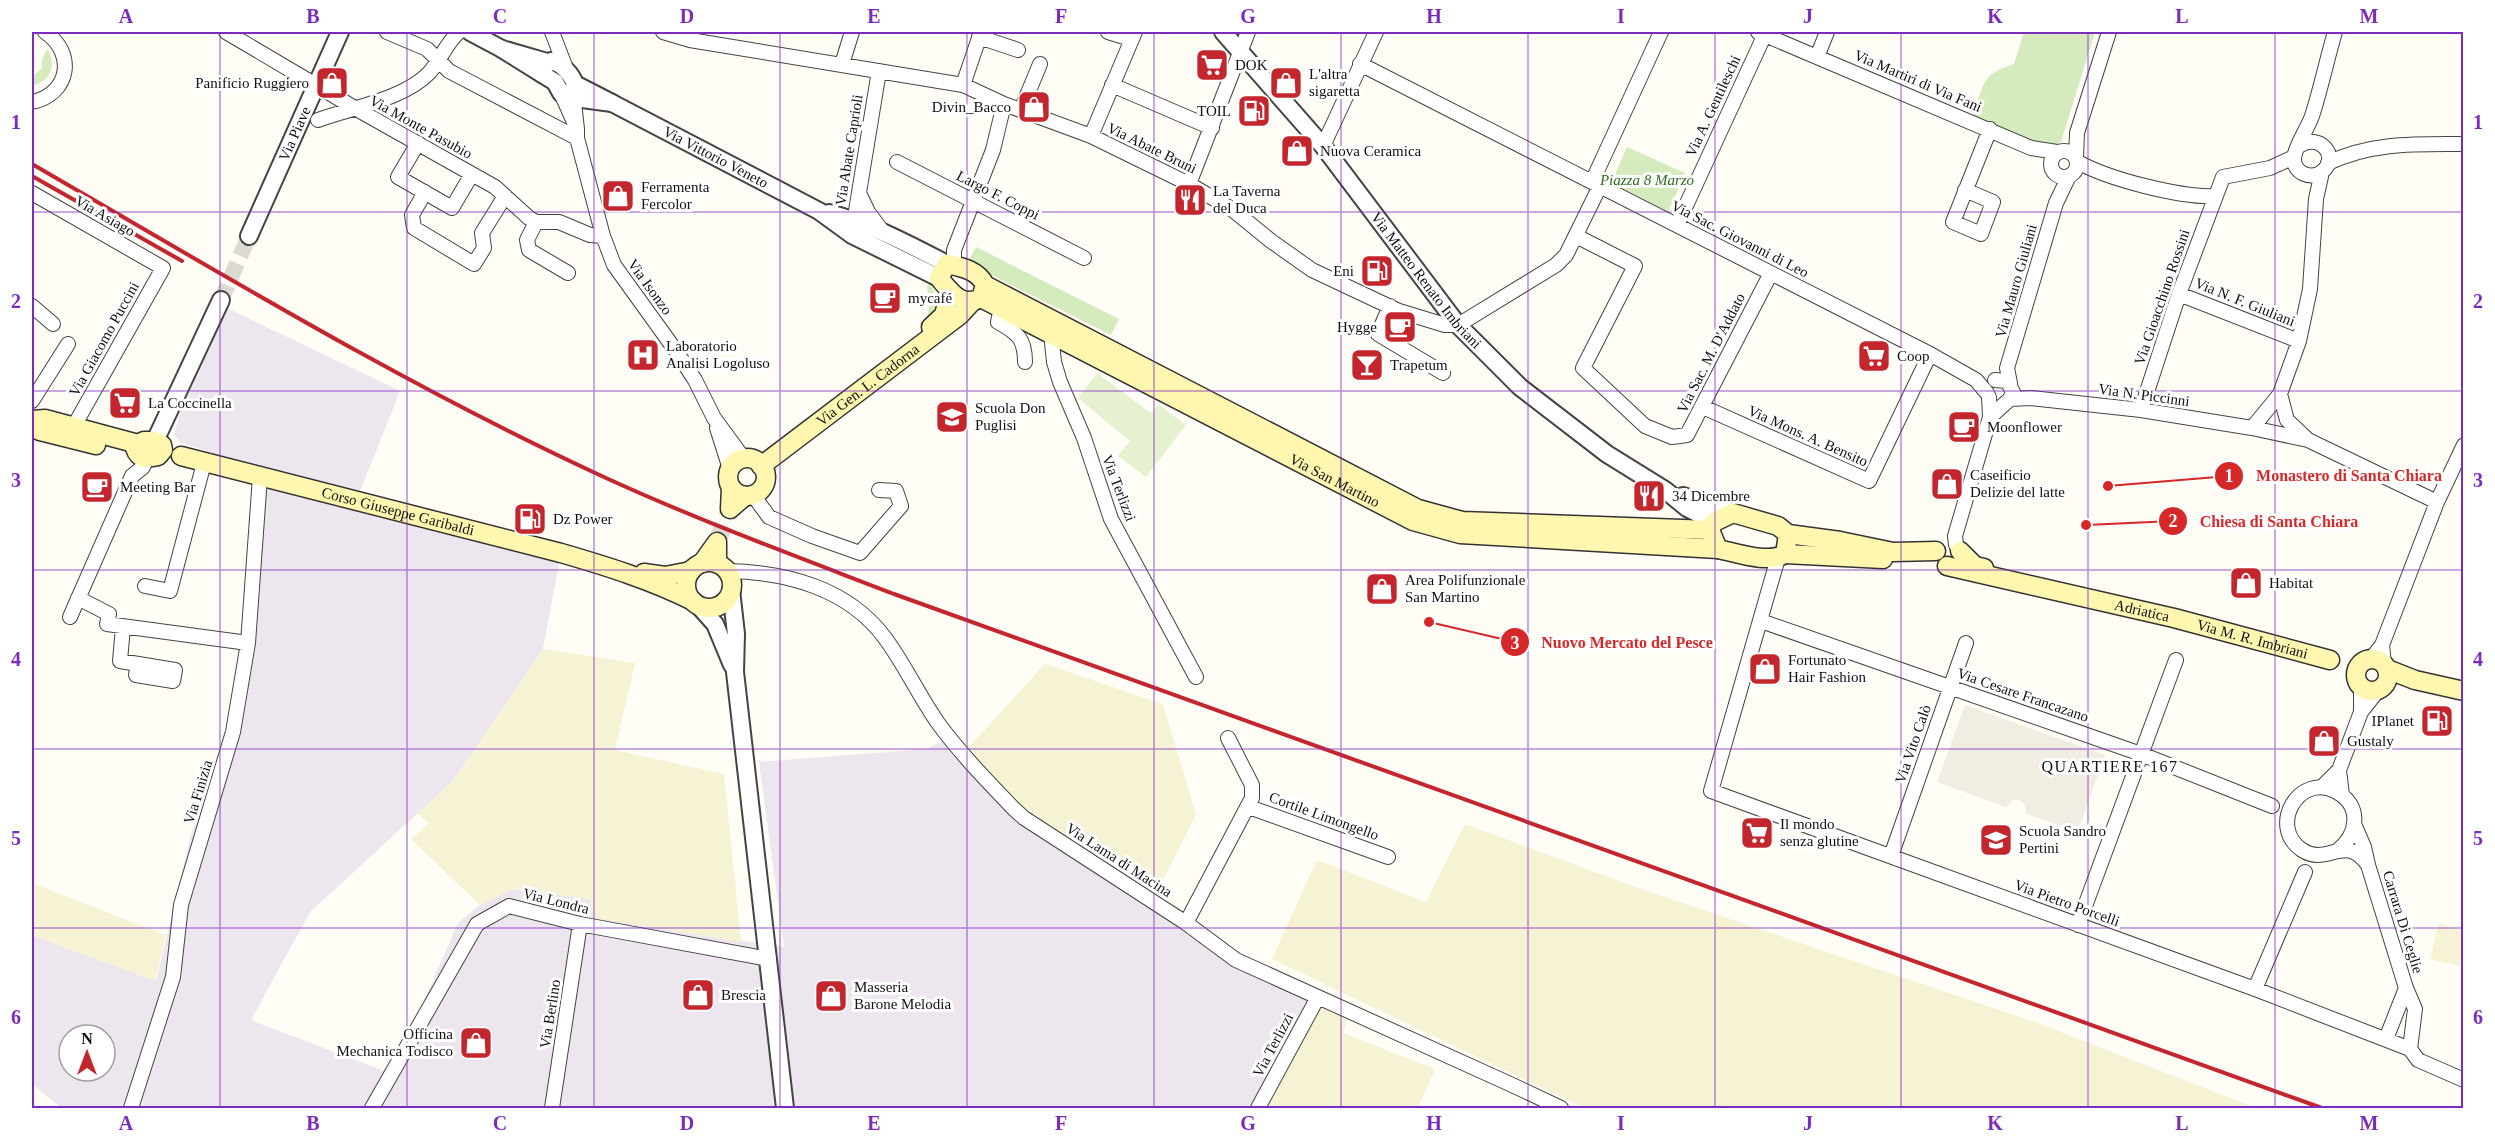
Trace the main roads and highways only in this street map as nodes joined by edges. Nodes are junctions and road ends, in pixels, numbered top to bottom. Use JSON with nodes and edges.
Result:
{"nodes":[{"id":1,"x":948,"y":275,"type":"junction"},
{"id":2,"x":980,"y":295,"type":"junction"},
{"id":3,"x":32,"y":420,"type":"edge"},
{"id":4,"x":32,"y":427,"type":"edge"},
{"id":5,"x":150,"y":450,"type":"junction"},
{"id":6,"x":747,"y":463,"type":"junction"},
{"id":7,"x":1712,"y":526,"type":"junction"},
{"id":8,"x":1788,"y":534,"type":"junction"},
{"id":9,"x":1718,"y":549,"type":"junction"},
{"id":10,"x":1949,"y":551,"type":"junction"},
{"id":11,"x":1782,"y":556,"type":"junction"},
{"id":12,"x":709,"y":567,"type":"junction"},
{"id":13,"x":612,"y":568,"type":"junction"},
{"id":14,"x":695,"y":603,"type":"junction"},
{"id":15,"x":2174,"y":618,"type":"joint"},
{"id":16,"x":2463,"y":691,"type":"edge"}],
"edges":[{"from":1,"to":2,"type":"main road"},
{"from":1,"to":2,"type":"main road"},
{"from":1,"to":6,"type":"main road","name":"Via Gen. L. Cadorna"},
{"from":2,"to":6,"type":"main road","name":"Via Gen. L. Cadorna"},
{"from":2,"to":7,"type":"main road","name":"Via San Martino"},
{"from":2,"to":9,"type":"main road","name":"Via San Martino"},
{"from":3,"to":5,"type":"main road","name":"Corso Giuseppe Garibaldi"},
{"from":4,"to":5,"type":"main road","name":"Corso Giuseppe Garibaldi"},
{"from":5,"to":13,"type":"main road","name":"Corso Giuseppe Garibaldi"},
{"from":6,"to":6,"type":"main road"},
{"from":7,"to":8,"type":"main road","name":"Adriatica"},
{"from":7,"to":9,"type":"main road"},
{"from":8,"to":10,"type":"main road","name":"Adriatica"},
{"from":8,"to":11,"type":"main road"},
{"from":9,"to":11,"type":"main road","name":"Adriatica"},
{"from":10,"to":11,"type":"main road","name":"Adriatica"},
{"from":10,"to":15,"type":"main road","name":"Adriatica"},
{"from":12,"to":13,"type":"main road","name":"Corso Giuseppe Garibaldi"},
{"from":12,"to":14,"type":"main road"},
{"from":12,"to":14,"type":"main road"},
{"from":13,"to":14,"type":"main road","name":"Corso Giuseppe Garibaldi"},
{"from":15,"to":16,"type":"main road","name":"Via M. R. Imbriani"}]}
